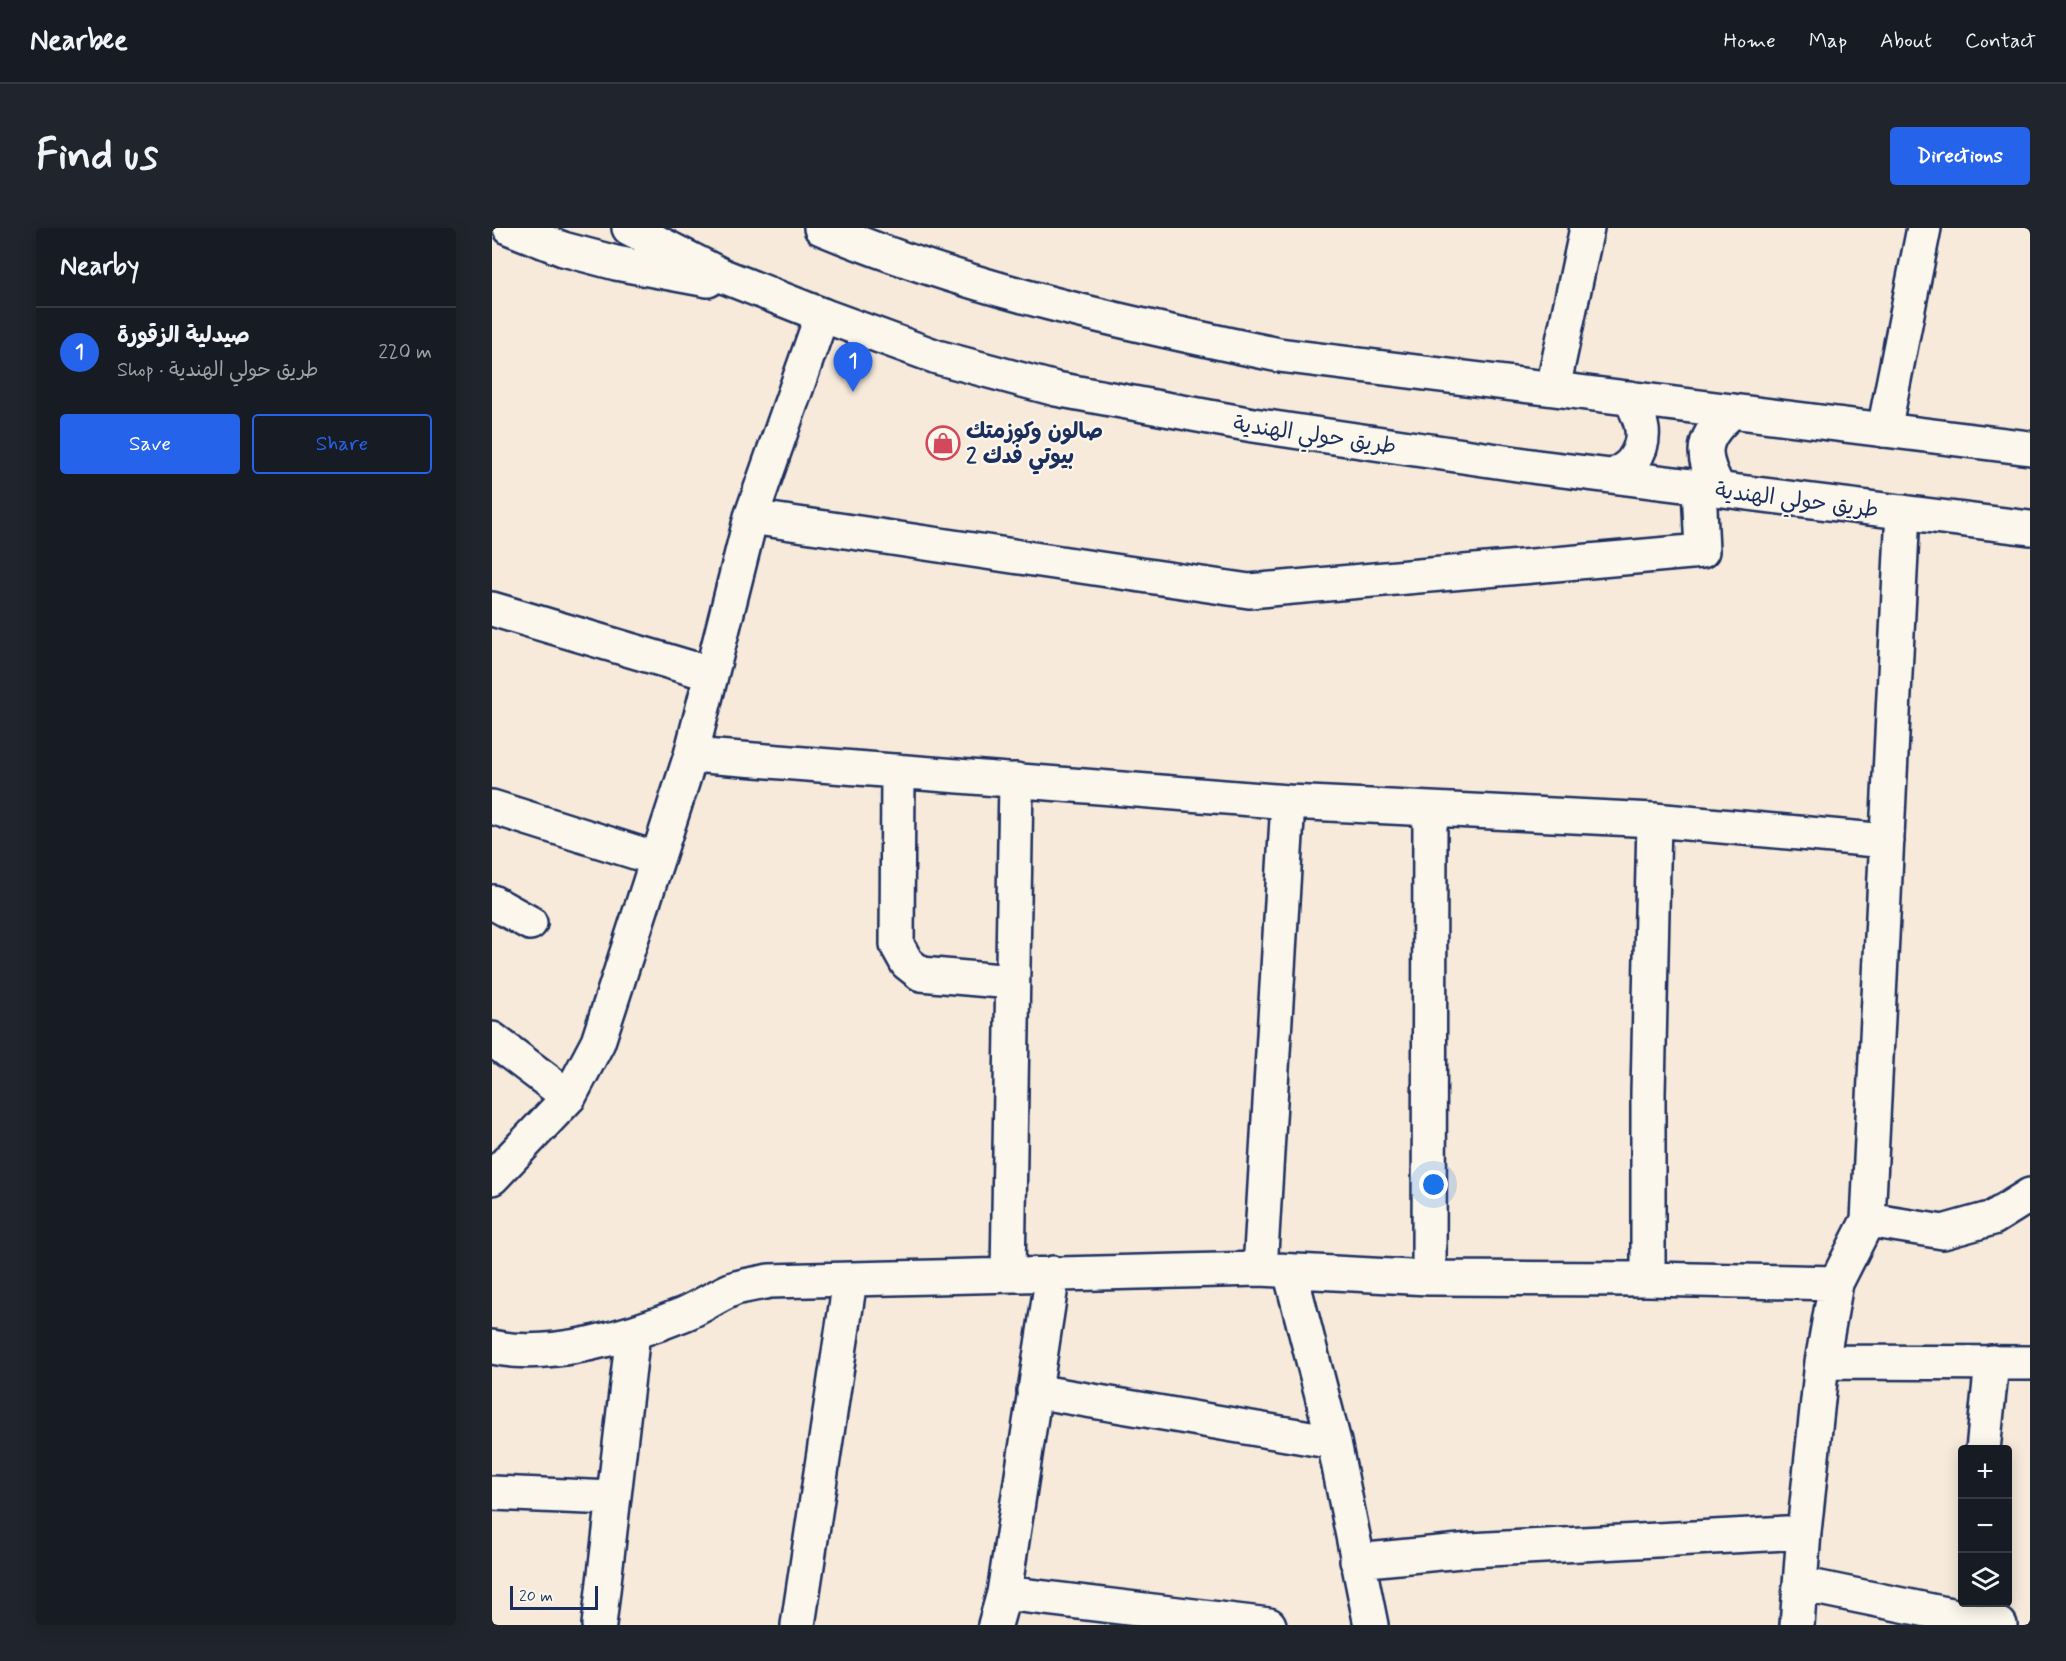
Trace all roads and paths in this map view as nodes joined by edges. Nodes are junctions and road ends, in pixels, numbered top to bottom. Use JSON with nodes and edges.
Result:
{"nodes":[{"id":1,"x":510,"y":228,"type":"edge"},
{"id":2,"x":629,"y":228,"type":"edge"},
{"id":3,"x":1587,"y":228,"type":"edge"},
{"id":4,"x":1924,"y":228,"type":"edge"},
{"id":5,"x":837,"y":231,"type":"edge"},
{"id":6,"x":756,"y":288,"type":"junction"},
{"id":7,"x":822,"y":315,"type":"junction"},
{"id":8,"x":1553,"y":388,"type":"junction"},
{"id":9,"x":1630,"y":399,"type":"junction"},
{"id":10,"x":1733,"y":411,"type":"junction"},
{"id":11,"x":1884,"y":430,"type":"junction"},
{"id":12,"x":2030,"y":448,"type":"edge"},
{"id":13,"x":1614,"y":476,"type":"junction"},
{"id":14,"x":1709,"y":488,"type":"junction"},
{"id":15,"x":1903,"y":512,"type":"junction"},
{"id":16,"x":751,"y":517,"type":"junction"},
{"id":17,"x":2030,"y":528,"type":"edge"},
{"id":18,"x":492,"y":609,"type":"edge"},
{"id":19,"x":711,"y":674,"type":"junction"},
{"id":20,"x":691,"y":755,"type":"junction"},
{"id":21,"x":898,"y":771,"type":"junction"},
{"id":22,"x":1016,"y":780,"type":"junction"},
{"id":23,"x":1288,"y":802,"type":"junction"},
{"id":24,"x":492,"y":807,"type":"edge"},
{"id":25,"x":1430,"y":809,"type":"junction"},
{"id":26,"x":1654,"y":820,"type":"junction"},
{"id":27,"x":1887,"y":841,"type":"junction"},
{"id":28,"x":657,"y":859,"type":"junction"},
{"id":29,"x":492,"y":902,"type":"edge"},
{"id":30,"x":530,"y":923,"type":"dead end"},
{"id":31,"x":1012,"y":982,"type":"junction"},
{"id":32,"x":492,"y":1039,"type":"edge"},
{"id":33,"x":569,"y":1097,"type":"junction"},
{"id":34,"x":492,"y":1178,"type":"edge"},
{"id":35,"x":2030,"y":1195,"type":"edge"},
{"id":36,"x":1868,"y":1220,"type":"junction"},
{"id":37,"x":1275,"y":1270,"type":"junction"},
{"id":38,"x":1053,"y":1273,"type":"junction"},
{"id":39,"x":1008,"y":1275,"type":"junction"},
{"id":40,"x":1429,"y":1278,"type":"junction"},
{"id":41,"x":1648,"y":1279,"type":"junction"},
{"id":42,"x":850,"y":1280,"type":"junction"},
{"id":43,"x":1836,"y":1283,"type":"junction"},
{"id":44,"x":633,"y":1333,"type":"junction"},
{"id":45,"x":497,"y":1355,"type":"edge"},
{"id":46,"x":1822,"y":1362,"type":"junction"},
{"id":47,"x":1992,"y":1362,"type":"junction"},
{"id":48,"x":2030,"y":1363,"type":"edge"},
{"id":49,"x":1034,"y":1391,"type":"junction"},
{"id":50,"x":1334,"y":1442,"type":"junction"},
{"id":51,"x":1983,"y":1445,"type":"edge"},
{"id":52,"x":492,"y":1493,"type":"edge"},
{"id":53,"x":613,"y":1498,"type":"junction"},
{"id":54,"x":1804,"y":1532,"type":"junction"},
{"id":55,"x":1357,"y":1561,"type":"junction"},
{"id":56,"x":1800,"y":1584,"type":"junction"},
{"id":57,"x":1004,"y":1593,"type":"junction"},
{"id":58,"x":598,"y":1625,"type":"edge"},
{"id":59,"x":798,"y":1625,"type":"edge"},
{"id":60,"x":995,"y":1625,"type":"edge"},
{"id":61,"x":1269,"y":1625,"type":"edge"},
{"id":62,"x":1371,"y":1625,"type":"edge"},
{"id":63,"x":1797,"y":1625,"type":"edge"},
{"id":64,"x":2000,"y":1625,"type":"edge"}],
"edges":[{"from":1,"to":6,"type":"main road"},
{"from":2,"to":6,"type":"main road","name":"طريق حولي الهندية"},
{"from":3,"to":8,"type":"main road"},
{"from":4,"to":11,"type":"main road"},
{"from":5,"to":8,"type":"main road"},
{"from":6,"to":7,"type":"main road","name":"طريق حولي الهندية"},
{"from":7,"to":13,"type":"main road","name":"طريق حولي الهندية"},
{"from":7,"to":16,"type":"main road"},
{"from":8,"to":9,"type":"main road"},
{"from":9,"to":10,"type":"main road"},
{"from":9,"to":13,"type":"main road"},
{"from":10,"to":11,"type":"main road"},
{"from":10,"to":14,"type":"main road"},
{"from":11,"to":12,"type":"main road"},
{"from":13,"to":14,"type":"main road","name":"طريق حولي الهندية"},
{"from":14,"to":15,"type":"main road","name":"طريق حولي الهندية"},
{"from":14,"to":16,"type":"main road"},
{"from":15,"to":17,"type":"main road","name":"طريق حولي الهندية"},
{"from":15,"to":27,"type":"main road"},
{"from":16,"to":19,"type":"main road"},
{"from":18,"to":19,"type":"main road"},
{"from":19,"to":20,"type":"main road"},
{"from":20,"to":21,"type":"main road"},
{"from":20,"to":28,"type":"main road"},
{"from":21,"to":22,"type":"main road"},
{"from":21,"to":31,"type":"main road"},
{"from":22,"to":23,"type":"main road"},
{"from":22,"to":31,"type":"main road"},
{"from":23,"to":25,"type":"main road"},
{"from":23,"to":37,"type":"main road"},
{"from":24,"to":28,"type":"main road"},
{"from":25,"to":26,"type":"main road"},
{"from":25,"to":40,"type":"main road"},
{"from":26,"to":27,"type":"main road"},
{"from":26,"to":41,"type":"main road"},
{"from":27,"to":36,"type":"main road"},
{"from":28,"to":33,"type":"main road"},
{"from":29,"to":30,"type":"main road"},
{"from":31,"to":39,"type":"main road"},
{"from":32,"to":33,"type":"main road"},
{"from":33,"to":34,"type":"main road"},
{"from":35,"to":36,"type":"main road"},
{"from":36,"to":43,"type":"main road"},
{"from":37,"to":38,"type":"main road"},
{"from":37,"to":40,"type":"main road"},
{"from":37,"to":50,"type":"main road"},
{"from":38,"to":39,"type":"main road"},
{"from":38,"to":49,"type":"main road"},
{"from":39,"to":42,"type":"main road"},
{"from":40,"to":41,"type":"main road"},
{"from":41,"to":43,"type":"main road"},
{"from":42,"to":44,"type":"main road"},
{"from":42,"to":59,"type":"main road"},
{"from":43,"to":46,"type":"main road"},
{"from":44,"to":45,"type":"main road"},
{"from":44,"to":53,"type":"main road"},
{"from":46,"to":47,"type":"main road"},
{"from":46,"to":54,"type":"main road"},
{"from":47,"to":48,"type":"main road"},
{"from":47,"to":51,"type":"main road"},
{"from":49,"to":50,"type":"main road"},
{"from":49,"to":57,"type":"main road"},
{"from":50,"to":55,"type":"main road"},
{"from":52,"to":53,"type":"main road"},
{"from":53,"to":58,"type":"main road"},
{"from":54,"to":55,"type":"main road"},
{"from":54,"to":56,"type":"main road"},
{"from":55,"to":62,"type":"main road"},
{"from":56,"to":63,"type":"main road"},
{"from":56,"to":64,"type":"main road"},
{"from":57,"to":60,"type":"main road"},
{"from":57,"to":61,"type":"main road"}]}
